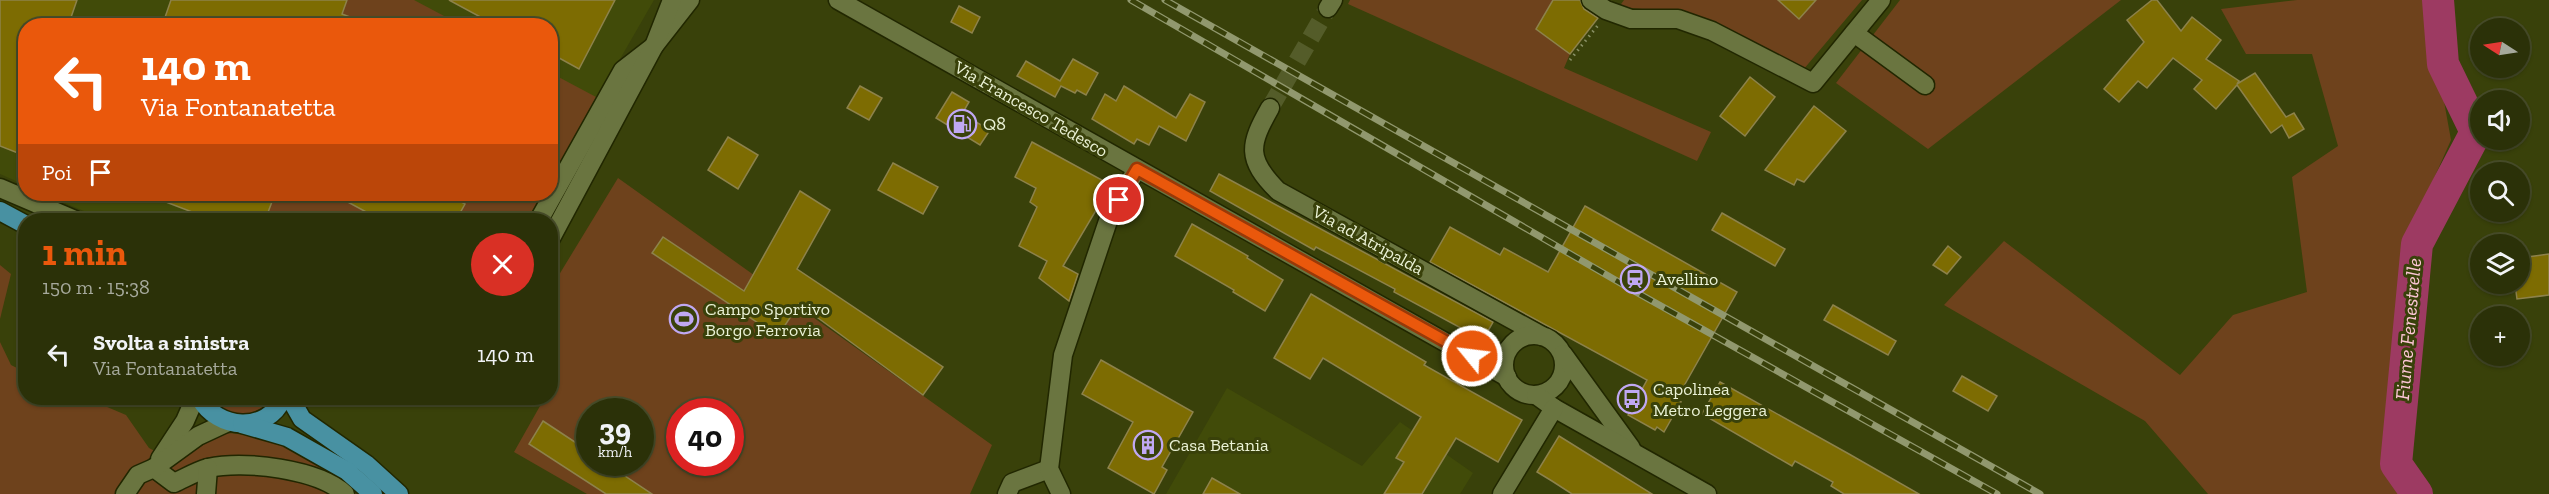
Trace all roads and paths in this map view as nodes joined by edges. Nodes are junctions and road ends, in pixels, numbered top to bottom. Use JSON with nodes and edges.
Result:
{"nodes":[{"id":1,"x":672,"y":0,"type":"edge"},
{"id":2,"x":690,"y":0,"type":"edge"},
{"id":3,"x":838,"y":0,"type":"edge"},
{"id":4,"x":1592,"y":0,"type":"edge"},
{"id":5,"x":1881,"y":0,"type":"edge"},
{"id":6,"x":1610,"y":11,"type":"junction"},
{"id":7,"x":1854,"y":33,"type":"junction"},
{"id":8,"x":654,"y":46,"type":"junction"},
{"id":9,"x":1570,"y":60,"type":"dead end"},
{"id":10,"x":1925,"y":85,"type":"dead end"},
{"id":11,"x":1270,"y":108,"type":"tunnel mouth"},
{"id":12,"x":1137,"y":169,"type":"junction"},
{"id":13,"x":558,"y":186,"type":"edge"},
{"id":14,"x":0,"y":189,"type":"edge"},
{"id":15,"x":18,"y":196,"type":"edge"},
{"id":16,"x":29,"y":201,"type":"edge"},
{"id":17,"x":0,"y":211,"type":"edge"},
{"id":18,"x":58,"y":213,"type":"edge"},
{"id":19,"x":18,"y":221,"type":"edge"},
{"id":20,"x":558,"y":225,"type":"edge"},
{"id":21,"x":1498,"y":311,"type":"junction"},
{"id":22,"x":1542,"y":336,"type":"junction"},
{"id":23,"x":1559,"y":349,"type":"junction"},
{"id":24,"x":1509,"y":350,"type":"junction"},
{"id":25,"x":1472,"y":356,"type":"junction"},
{"id":26,"x":1507,"y":377,"type":"junction"},
{"id":27,"x":1536,"y":394,"type":"junction"},
{"id":28,"x":192,"y":405,"type":"edge"},
{"id":29,"x":206,"y":405,"type":"edge"},
{"id":30,"x":278,"y":405,"type":"edge"},
{"id":31,"x":294,"y":405,"type":"edge"},
{"id":32,"x":1554,"y":408,"type":"junction"},
{"id":33,"x":235,"y":423,"type":"junction"},
{"id":34,"x":1635,"y":454,"type":"junction"},
{"id":35,"x":154,"y":468,"type":"junction"},
{"id":36,"x":208,"y":468,"type":"junction"},
{"id":37,"x":1049,"y":469,"type":"junction"},
{"id":38,"x":1505,"y":489,"type":"edge"},
{"id":39,"x":125,"y":494,"type":"edge"},
{"id":40,"x":206,"y":494,"type":"edge"},
{"id":41,"x":345,"y":494,"type":"edge"},
{"id":42,"x":373,"y":494,"type":"edge"},
{"id":43,"x":399,"y":494,"type":"edge"},
{"id":44,"x":1007,"y":494,"type":"edge"},
{"id":45,"x":1061,"y":494,"type":"edge"},
{"id":46,"x":1707,"y":494,"type":"edge"}],
"edges":[{"from":1,"to":8,"type":"street"},
{"from":2,"to":8,"type":"street"},
{"from":3,"to":12,"type":"street","name":"Via Francesco Tedesco"},
{"from":4,"to":6,"type":"street"},
{"from":5,"to":7,"type":"street"},
{"from":6,"to":7,"type":"street"},
{"from":6,"to":9,"type":"path"},
{"from":7,"to":10,"type":"street"},
{"from":8,"to":13,"type":"street"},
{"from":8,"to":20,"type":"street"},
{"from":11,"to":21,"type":"street","name":"Via ad Atripalda"},
{"from":12,"to":25,"type":"street","name":"Via Francesco Tedesco"},
{"from":12,"to":37,"type":"street"},
{"from":14,"to":15,"type":"street"},
{"from":16,"to":18,"type":"street"},
{"from":17,"to":19,"type":"main road"},
{"from":21,"to":22,"type":"street","name":"Via ad Atripalda"},
{"from":21,"to":24,"type":"street"},
{"from":22,"to":23,"type":"street"},
{"from":22,"to":24,"type":"street"},
{"from":23,"to":27,"type":"street"},
{"from":23,"to":34,"type":"street"},
{"from":24,"to":25,"type":"street"},
{"from":24,"to":26,"type":"street"},
{"from":25,"to":26,"type":"street","name":"Via Francesco Tedesco"},
{"from":26,"to":27,"type":"street"},
{"from":27,"to":32,"type":"street"},
{"from":28,"to":35,"type":"street"},
{"from":29,"to":33,"type":"main road"},
{"from":30,"to":33,"type":"main road"},
{"from":31,"to":43,"type":"main road"},
{"from":32,"to":34,"type":"street"},
{"from":32,"to":38,"type":"street"},
{"from":33,"to":35,"type":"street"},
{"from":33,"to":42,"type":"main road"},
{"from":34,"to":46,"type":"street"},
{"from":35,"to":36,"type":"street"},
{"from":35,"to":39,"type":"street"},
{"from":36,"to":40,"type":"street"},
{"from":36,"to":41,"type":"street"},
{"from":37,"to":44,"type":"street"},
{"from":37,"to":45,"type":"street"}]}
